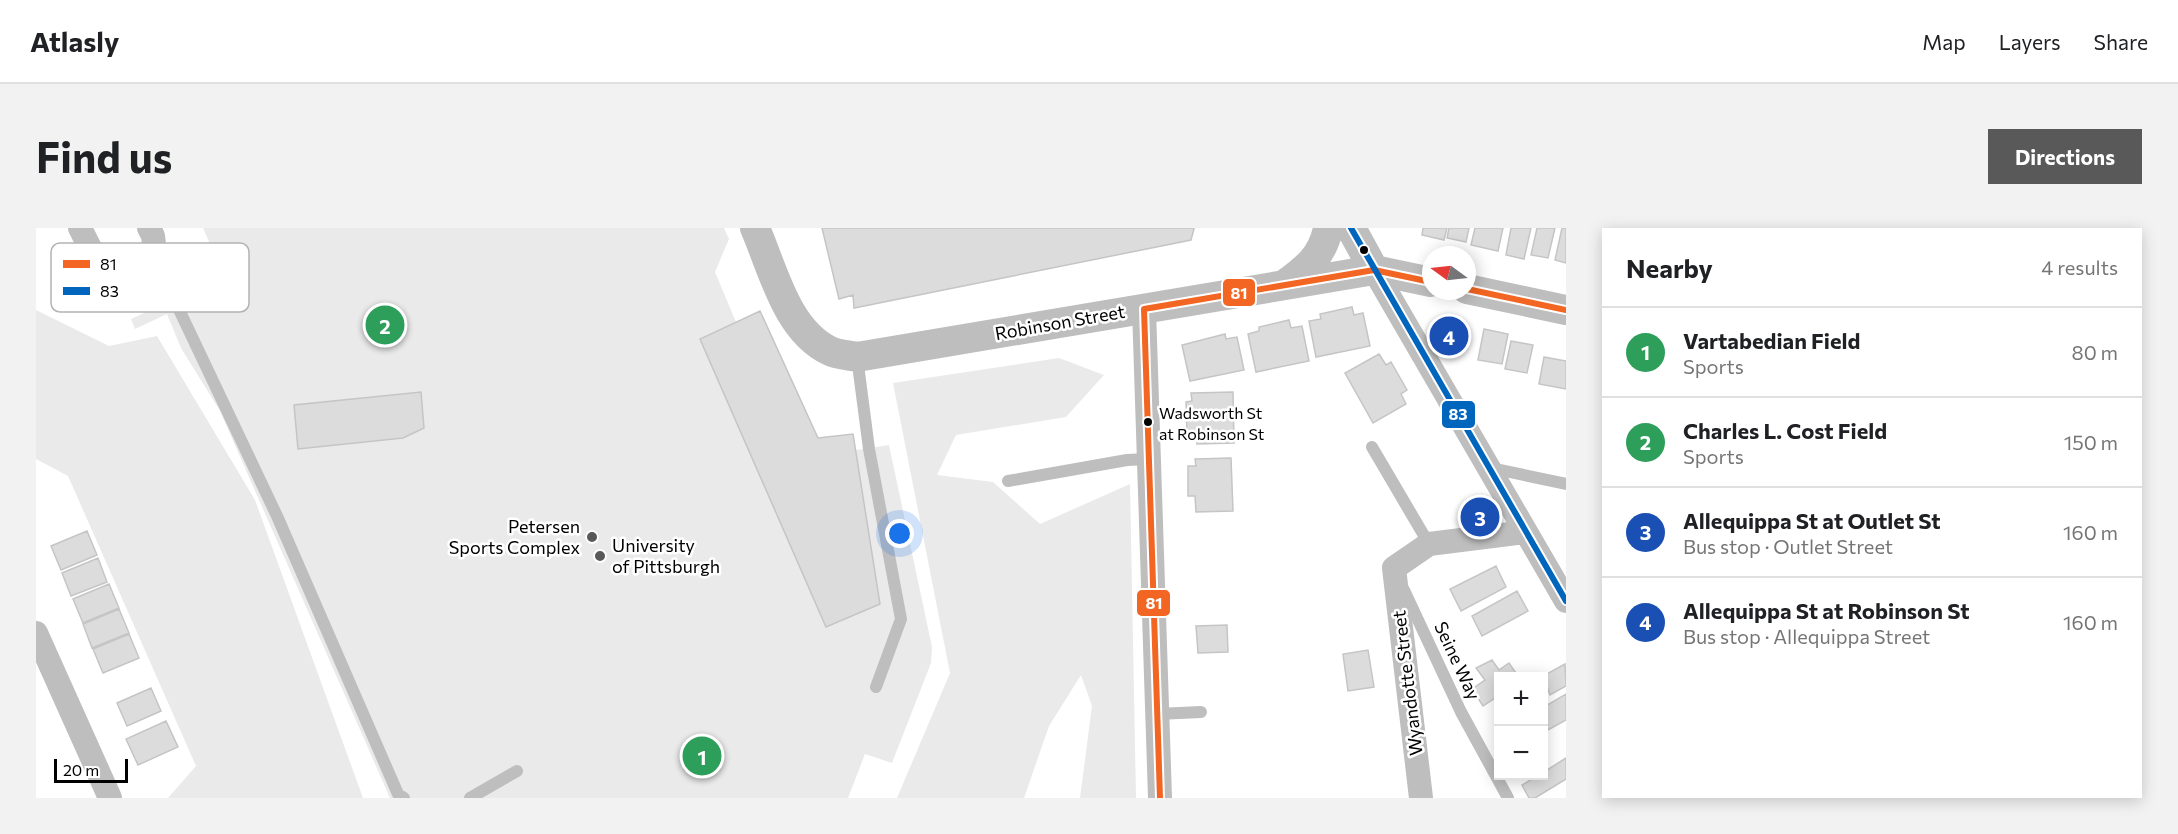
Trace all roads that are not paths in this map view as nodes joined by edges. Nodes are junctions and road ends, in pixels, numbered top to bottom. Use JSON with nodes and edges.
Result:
{"nodes":[{"id":1,"x":80,"y":228,"type":"edge"},
{"id":2,"x":149,"y":228,"type":"edge"},
{"id":3,"x":755,"y":228,"type":"edge"},
{"id":4,"x":1328,"y":228,"type":"edge"},
{"id":5,"x":1351,"y":228,"type":"edge"},
{"id":6,"x":88,"y":243,"type":"edge"},
{"id":7,"x":154,"y":243,"type":"edge"},
{"id":8,"x":1374,"y":270,"type":"junction"},
{"id":9,"x":1422,"y":280,"type":"edge"},
{"id":10,"x":1283,"y":286,"type":"junction"},
{"id":11,"x":1476,"y":292,"type":"edge"},
{"id":12,"x":1144,"y":309,"type":"junction"},
{"id":13,"x":1566,"y":310,"type":"edge"},
{"id":14,"x":180,"y":312,"type":"edge"},
{"id":15,"x":844,"y":355,"type":"junction"},
{"id":16,"x":1372,"y":447,"type":"dead end"},
{"id":17,"x":1149,"y":459,"type":"junction"},
{"id":18,"x":1489,"y":468,"type":"junction"},
{"id":19,"x":1008,"y":481,"type":"dead end"},
{"id":20,"x":1566,"y":484,"type":"edge"},
{"id":21,"x":1526,"y":532,"type":"junction"},
{"id":22,"x":1429,"y":544,"type":"junction"},
{"id":23,"x":1394,"y":568,"type":"junction"},
{"id":24,"x":1566,"y":601,"type":"edge"},
{"id":25,"x":36,"y":633,"type":"edge"},
{"id":26,"x":876,"y":687,"type":"dead end"},
{"id":27,"x":1201,"y":712,"type":"dead end"},
{"id":28,"x":1157,"y":714,"type":"junction"},
{"id":29,"x":517,"y":771,"type":"dead end"},
{"id":30,"x":110,"y":798,"type":"edge"},
{"id":31,"x":404,"y":798,"type":"edge"},
{"id":32,"x":470,"y":798,"type":"edge"},
{"id":33,"x":1160,"y":798,"type":"edge"},
{"id":34,"x":1421,"y":798,"type":"edge"},
{"id":35,"x":1508,"y":798,"type":"edge"}],
"edges":[{"from":1,"to":6,"type":"street"},
{"from":2,"to":7,"type":"street"},
{"from":3,"to":15,"type":"street"},
{"from":4,"to":10,"type":"street"},
{"from":5,"to":8,"type":"street"},
{"from":8,"to":9,"type":"street","name":"Robinson Street"},
{"from":8,"to":10,"type":"street","name":"Robinson Street"},
{"from":8,"to":18,"type":"street"},
{"from":10,"to":12,"type":"street","name":"Robinson Street"},
{"from":11,"to":13,"type":"street"},
{"from":12,"to":15,"type":"street","name":"Robinson Street"},
{"from":12,"to":17,"type":"street"},
{"from":14,"to":31,"type":"lane"},
{"from":15,"to":26,"type":"lane"},
{"from":16,"to":22,"type":"lane"},
{"from":17,"to":19,"type":"lane"},
{"from":17,"to":28,"type":"street"},
{"from":18,"to":20,"type":"lane"},
{"from":18,"to":21,"type":"street"},
{"from":21,"to":22,"type":"street"},
{"from":21,"to":24,"type":"street"},
{"from":22,"to":23,"type":"street"},
{"from":23,"to":34,"type":"street","name":"Wyandotte Street"},
{"from":23,"to":35,"type":"lane","name":"Seine Way"},
{"from":25,"to":30,"type":"street"},
{"from":27,"to":28,"type":"lane"},
{"from":28,"to":33,"type":"street"},
{"from":29,"to":32,"type":"lane"}]}
